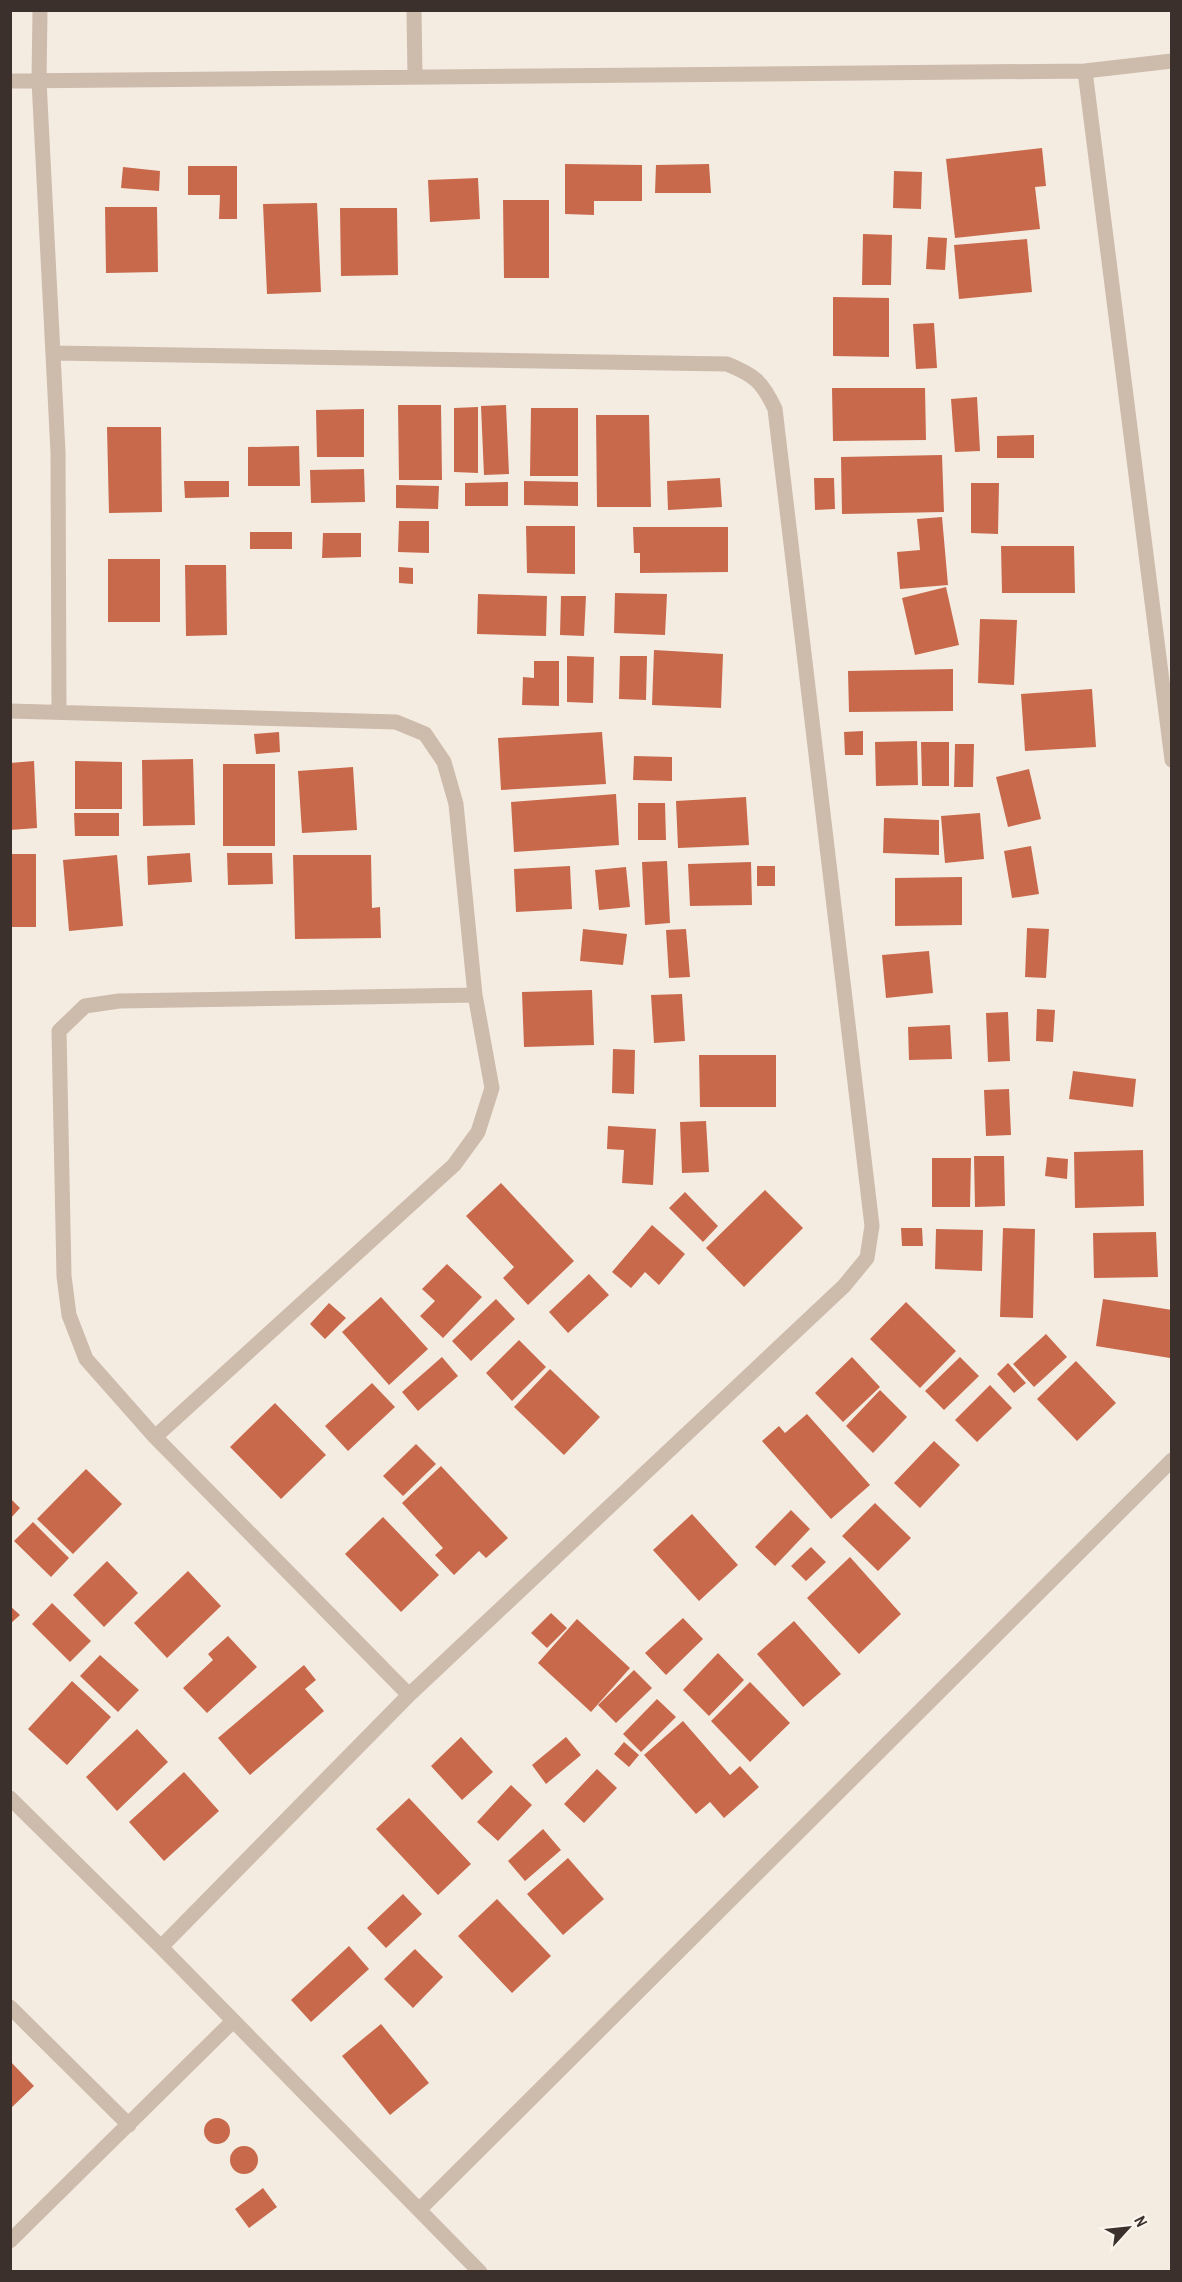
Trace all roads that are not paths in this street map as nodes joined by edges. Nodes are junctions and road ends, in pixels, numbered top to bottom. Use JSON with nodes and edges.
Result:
{"nodes":[{"id":1,"x":40,"y":10,"type":"edge"},
{"id":2,"x":414,"y":10,"type":"edge"},
{"id":3,"x":1172,"y":61,"type":"edge"},
{"id":4,"x":1085,"y":71,"type":"junction"},
{"id":5,"x":415,"y":77,"type":"junction"},
{"id":6,"x":10,"y":81,"type":"edge"},
{"id":7,"x":39,"y":81,"type":"junction"},
{"id":8,"x":54,"y":353,"type":"junction"},
{"id":9,"x":10,"y":711,"type":"edge"},
{"id":10,"x":59,"y":711,"type":"junction"},
{"id":11,"x":1172,"y":760,"type":"edge"},
{"id":12,"x":475,"y":995,"type":"junction"},
{"id":13,"x":155,"y":1437,"type":"junction"},
{"id":14,"x":1172,"y":1460,"type":"edge"},
{"id":15,"x":409,"y":1695,"type":"junction"},
{"id":16,"x":10,"y":1798,"type":"edge"},
{"id":17,"x":161,"y":1947,"type":"junction"},
{"id":18,"x":10,"y":2007,"type":"edge"},
{"id":19,"x":233,"y":2021,"type":"junction"},
{"id":20,"x":129,"y":2125,"type":"junction"},
{"id":21,"x":419,"y":2210,"type":"junction"},
{"id":22,"x":10,"y":2241,"type":"edge"},
{"id":23,"x":480,"y":2271,"type":"edge"}],
"edges":[{"from":1,"to":7,"type":"street"},
{"from":2,"to":5,"type":"street"},
{"from":3,"to":4,"type":"street"},
{"from":4,"to":5,"type":"street"},
{"from":4,"to":11,"type":"street"},
{"from":5,"to":7,"type":"street"},
{"from":6,"to":7,"type":"street"},
{"from":7,"to":8,"type":"street"},
{"from":8,"to":10,"type":"street"},
{"from":8,"to":15,"type":"street"},
{"from":9,"to":10,"type":"street"},
{"from":10,"to":12,"type":"street"},
{"from":12,"to":13,"type":"street"},
{"from":12,"to":13,"type":"street"},
{"from":13,"to":15,"type":"street"},
{"from":14,"to":21,"type":"street"},
{"from":15,"to":17,"type":"street"},
{"from":16,"to":17,"type":"street"},
{"from":17,"to":19,"type":"street"},
{"from":18,"to":20,"type":"street"},
{"from":19,"to":20,"type":"street"},
{"from":19,"to":21,"type":"street"},
{"from":20,"to":22,"type":"street"},
{"from":21,"to":23,"type":"street"}]}
